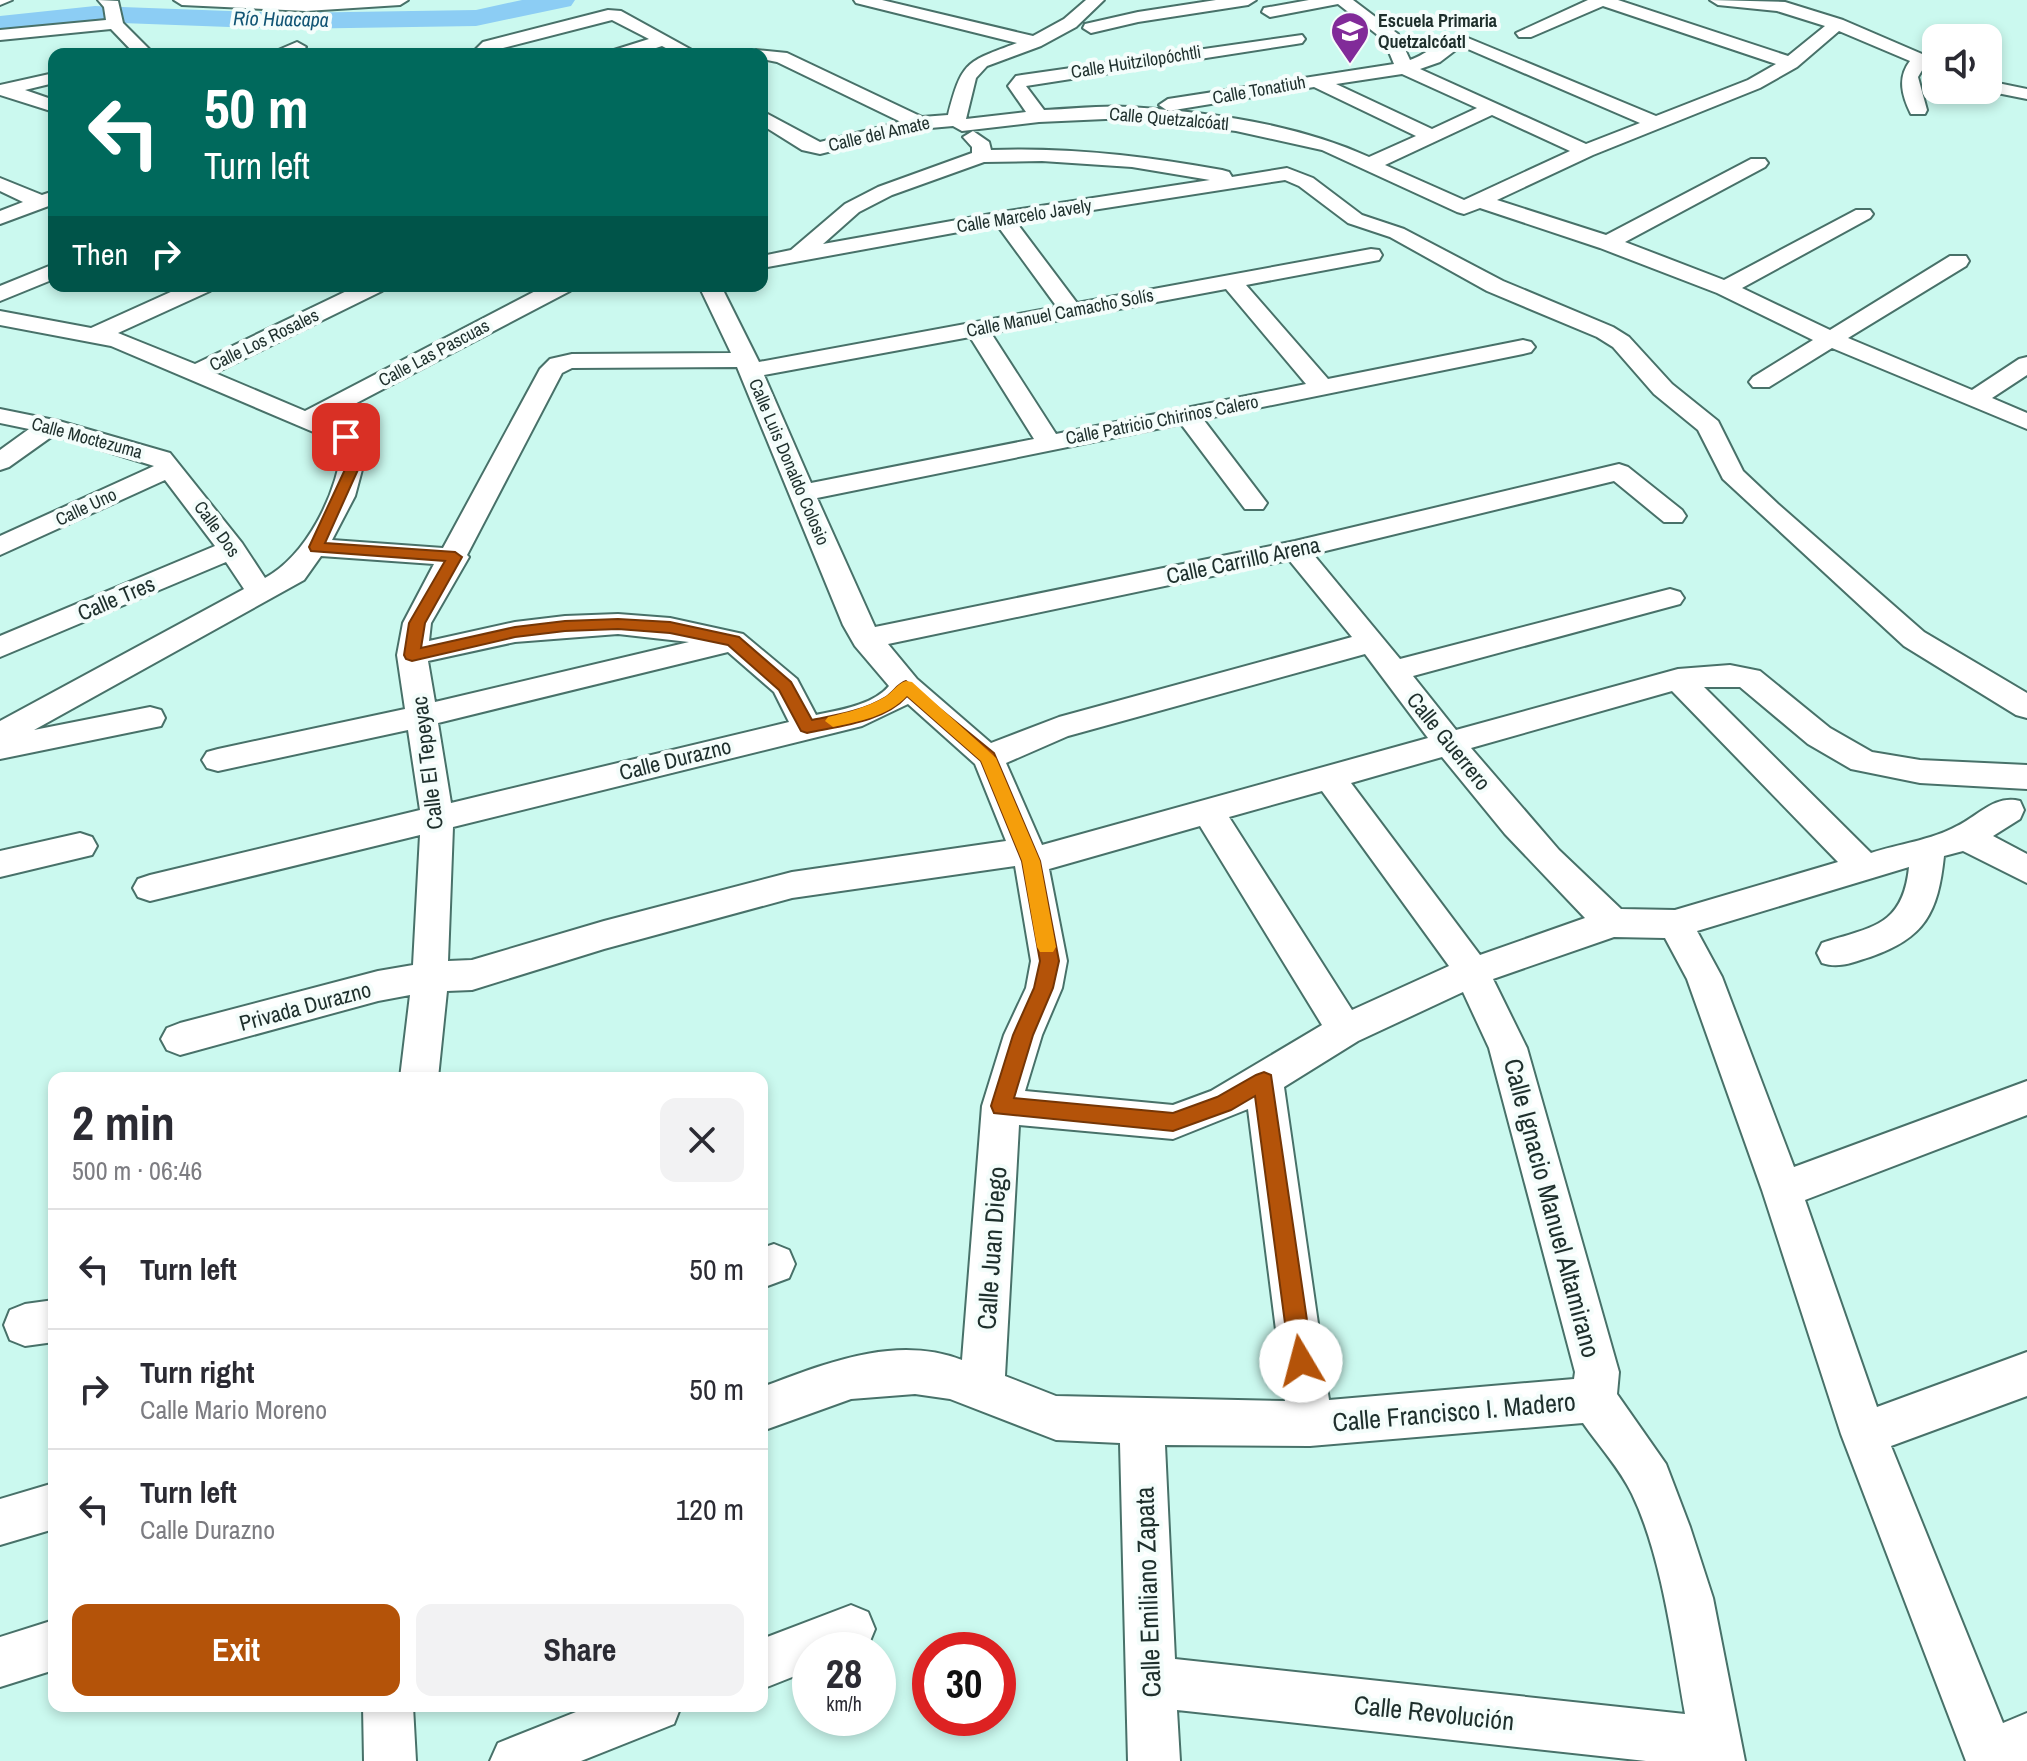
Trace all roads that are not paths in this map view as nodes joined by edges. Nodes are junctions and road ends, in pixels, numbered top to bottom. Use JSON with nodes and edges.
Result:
{"nodes":[{"id":1,"x":182,"y":0,"type":"edge"},
{"id":2,"x":400,"y":0,"type":"edge"},
{"id":3,"x":862,"y":0,"type":"edge"},
{"id":4,"x":936,"y":0,"type":"edge"},
{"id":5,"x":1096,"y":0,"type":"edge"},
{"id":6,"x":1248,"y":0,"type":"edge"},
{"id":7,"x":1254,"y":0,"type":"edge"},
{"id":8,"x":1336,"y":0,"type":"edge"},
{"id":9,"x":1343,"y":0,"type":"edge"},
{"id":10,"x":1602,"y":0,"type":"edge"},
{"id":11,"x":1718,"y":0,"type":"edge"},
{"id":12,"x":112,"y":12,"type":"edge"},
{"id":13,"x":1270,"y":12,"type":"junction"},
{"id":14,"x":915,"y":13,"type":"junction"},
{"id":15,"x":1085,"y":22,"type":"junction"},
{"id":16,"x":1837,"y":24,"type":"junction"},
{"id":17,"x":1525,"y":33,"type":"dead end"},
{"id":18,"x":0,"y":35,"type":"edge"},
{"id":19,"x":662,"y":41,"type":"junction"},
{"id":20,"x":1035,"y":42,"type":"junction"},
{"id":21,"x":140,"y":48,"type":"edge"},
{"id":22,"x":486,"y":48,"type":"edge"},
{"id":23,"x":639,"y":48,"type":"edge"},
{"id":24,"x":677,"y":48,"type":"edge"},
{"id":25,"x":1307,"y":49,"type":"junction"},
{"id":26,"x":768,"y":55,"type":"edge"},
{"id":27,"x":1922,"y":60,"type":"edge"},
{"id":28,"x":1126,"y":63,"type":"junction"},
{"id":29,"x":1791,"y":63,"type":"junction"},
{"id":30,"x":1922,"y":66,"type":"edge"},
{"id":31,"x":1404,"y":68,"type":"junction"},
{"id":32,"x":1342,"y":76,"type":"junction"},
{"id":33,"x":48,"y":79,"type":"edge"},
{"id":34,"x":1313,"y":80,"type":"junction"},
{"id":35,"x":2,"y":89,"type":"edge"},
{"id":36,"x":2002,"y":90,"type":"edge"},
{"id":37,"x":2027,"y":94,"type":"edge"},
{"id":38,"x":1161,"y":100,"type":"junction"},
{"id":39,"x":48,"y":104,"type":"edge"},
{"id":40,"x":1492,"y":108,"type":"junction"},
{"id":41,"x":1918,"y":110,"type":"dead end"},
{"id":42,"x":1039,"y":116,"type":"junction"},
{"id":43,"x":768,"y":121,"type":"edge"},
{"id":44,"x":959,"y":122,"type":"junction"},
{"id":45,"x":919,"y":123,"type":"junction"},
{"id":46,"x":1656,"y":123,"type":"junction"},
{"id":47,"x":1430,"y":135,"type":"junction"},
{"id":48,"x":1586,"y":151,"type":"junction"},
{"id":49,"x":981,"y":156,"type":"junction"},
{"id":50,"x":1758,"y":163,"type":"dead end"},
{"id":51,"x":1369,"y":165,"type":"junction"},
{"id":52,"x":1244,"y":181,"type":"junction"},
{"id":53,"x":0,"y":184,"type":"edge"},
{"id":54,"x":47,"y":200,"type":"edge"},
{"id":55,"x":1479,"y":201,"type":"junction"},
{"id":56,"x":1863,"y":214,"type":"dead end"},
{"id":57,"x":0,"y":218,"type":"edge"},
{"id":58,"x":1002,"y":218,"type":"junction"},
{"id":59,"x":1608,"y":243,"type":"junction"},
{"id":60,"x":799,"y":254,"type":"junction"},
{"id":61,"x":1371,"y":255,"type":"dead end"},
{"id":62,"x":768,"y":261,"type":"edge"},
{"id":63,"x":1958,"y":261,"type":"dead end"},
{"id":64,"x":48,"y":274,"type":"edge"},
{"id":65,"x":1231,"y":281,"type":"junction"},
{"id":66,"x":1725,"y":288,"type":"junction"},
{"id":67,"x":189,"y":292,"type":"edge"},
{"id":68,"x":362,"y":292,"type":"edge"},
{"id":69,"x":551,"y":292,"type":"edge"},
{"id":70,"x":713,"y":292,"type":"edge"},
{"id":71,"x":0,"y":294,"type":"edge"},
{"id":72,"x":1071,"y":311,"type":"junction"},
{"id":73,"x":0,"y":318,"type":"edge"},
{"id":74,"x":977,"y":329,"type":"junction"},
{"id":75,"x":97,"y":334,"type":"junction"},
{"id":76,"x":1832,"y":340,"type":"junction"},
{"id":77,"x":1523,"y":347,"type":"dead end"},
{"id":78,"x":2027,"y":364,"type":"edge"},
{"id":79,"x":748,"y":366,"type":"junction"},
{"id":80,"x":196,"y":373,"type":"junction"},
{"id":81,"x":1761,"y":382,"type":"dead end"},
{"id":82,"x":1322,"y":387,"type":"junction"},
{"id":83,"x":1975,"y":399,"type":"junction"},
{"id":84,"x":1187,"y":415,"type":"junction"},
{"id":85,"x":0,"y":416,"type":"edge"},
{"id":86,"x":306,"y":420,"type":"junction"},
{"id":87,"x":2027,"y":422,"type":"edge"},
{"id":88,"x":50,"y":426,"type":"junction"},
{"id":89,"x":1049,"y":443,"type":"junction"},
{"id":90,"x":0,"y":462,"type":"edge"},
{"id":91,"x":171,"y":468,"type":"junction"},
{"id":92,"x":802,"y":493,"type":"junction"},
{"id":93,"x":1254,"y":503,"type":"dead end"},
{"id":94,"x":1673,"y":516,"type":"dead end"},
{"id":95,"x":0,"y":546,"type":"edge"},
{"id":96,"x":316,"y":547,"type":"junction"},
{"id":97,"x":232,"y":549,"type":"junction"},
{"id":98,"x":1295,"y":550,"type":"junction"},
{"id":99,"x":455,"y":557,"type":"junction"},
{"id":100,"x":260,"y":592,"type":"junction"},
{"id":101,"x":1670,"y":598,"type":"dead end"},
{"id":102,"x":865,"y":639,"type":"junction"},
{"id":103,"x":733,"y":641,"type":"junction"},
{"id":104,"x":1371,"y":642,"type":"junction"},
{"id":105,"x":0,"y":647,"type":"edge"},
{"id":106,"x":412,"y":655,"type":"junction"},
{"id":107,"x":1393,"y":671,"type":"junction"},
{"id":108,"x":1678,"y":679,"type":"junction"},
{"id":109,"x":906,"y":686,"type":"junction"},
{"id":110,"x":2027,"y":707,"type":"edge"},
{"id":111,"x":423,"y":716,"type":"junction"},
{"id":112,"x":150,"y":718,"type":"dead end"},
{"id":113,"x":807,"y":727,"type":"junction"},
{"id":114,"x":0,"y":735,"type":"edge"},
{"id":115,"x":1446,"y":743,"type":"junction"},
{"id":116,"x":0,"y":748,"type":"edge"},
{"id":117,"x":988,"y":758,"type":"junction"},
{"id":118,"x":218,"y":760,"type":"dead end"},
{"id":119,"x":2027,"y":777,"type":"edge"},
{"id":120,"x":1330,"y":778,"type":"junction"},
{"id":121,"x":2008,"y":810,"type":"dead end"},
{"id":122,"x":1209,"y":812,"type":"junction"},
{"id":123,"x":437,"y":817,"type":"junction"},
{"id":124,"x":1966,"y":837,"type":"junction"},
{"id":125,"x":80,"y":846,"type":"dead end"},
{"id":126,"x":1928,"y":848,"type":"junction"},
{"id":127,"x":1030,"y":856,"type":"junction"},
{"id":128,"x":0,"y":864,"type":"edge"},
{"id":129,"x":1864,"y":867,"type":"junction"},
{"id":130,"x":2027,"y":870,"type":"edge"},
{"id":131,"x":150,"y":888,"type":"dead end"},
{"id":132,"x":1613,"y":923,"type":"junction"},
{"id":133,"x":1675,"y":924,"type":"junction"},
{"id":134,"x":1835,"y":953,"type":"dead end"},
{"id":135,"x":1472,"y":972,"type":"junction"},
{"id":136,"x":430,"y":977,"type":"junction"},
{"id":137,"x":1345,"y":1030,"type":"junction"},
{"id":138,"x":180,"y":1039,"type":"dead end"},
{"id":139,"x":420,"y":1072,"type":"edge"},
{"id":140,"x":1264,"y":1081,"type":"junction"},
{"id":141,"x":2027,"y":1098,"type":"edge"},
{"id":142,"x":1001,"y":1106,"type":"junction"},
{"id":143,"x":1782,"y":1190,"type":"junction"},
{"id":144,"x":2027,"y":1374,"type":"edge"},
{"id":145,"x":982,"y":1390,"type":"junction"},
{"id":146,"x":1594,"y":1400,"type":"junction"},
{"id":147,"x":768,"y":1407,"type":"edge"},
{"id":148,"x":1142,"y":1422,"type":"junction"},
{"id":149,"x":1310,"y":1424,"type":"junction"},
{"id":150,"x":1864,"y":1434,"type":"junction"},
{"id":151,"x":48,"y":1508,"type":"edge"},
{"id":152,"x":0,"y":1522,"type":"edge"},
{"id":153,"x":851,"y":1629,"type":"dead end"},
{"id":154,"x":48,"y":1647,"type":"edge"},
{"id":155,"x":0,"y":1662,"type":"edge"},
{"id":156,"x":768,"y":1662,"type":"edge"},
{"id":157,"x":1152,"y":1682,"type":"junction"},
{"id":158,"x":388,"y":1712,"type":"edge"},
{"id":159,"x":641,"y":1712,"type":"edge"},
{"id":160,"x":1717,"y":1752,"type":"edge"},
{"id":161,"x":2003,"y":1752,"type":"edge"},
{"id":162,"x":390,"y":1761,"type":"edge"},
{"id":163,"x":516,"y":1761,"type":"edge"},
{"id":164,"x":1154,"y":1761,"type":"edge"}],
"edges":[{"from":1,"to":2,"type":"street"},
{"from":3,"to":14,"type":"street"},
{"from":4,"to":14,"type":"street"},
{"from":5,"to":15,"type":"street"},
{"from":6,"to":15,"type":"street"},
{"from":7,"to":13,"type":"street"},
{"from":8,"to":13,"type":"street"},
{"from":9,"to":31,"type":"street"},
{"from":10,"to":17,"type":"street"},
{"from":10,"to":29,"type":"street"},
{"from":11,"to":16,"type":"street"},
{"from":12,"to":18,"type":"street"},
{"from":12,"to":21,"type":"street"},
{"from":13,"to":25,"type":"street"},
{"from":14,"to":20,"type":"street"},
{"from":15,"to":20,"type":"street"},
{"from":15,"to":28,"type":"street"},
{"from":16,"to":27,"type":"street"},
{"from":16,"to":29,"type":"street"},
{"from":19,"to":22,"type":"street"},
{"from":19,"to":23,"type":"street"},
{"from":19,"to":24,"type":"street"},
{"from":20,"to":44,"type":"street"},
{"from":25,"to":28,"type":"street","name":"Calle Huitzilopóchtli"},
{"from":25,"to":32,"type":"street"},
{"from":26,"to":45,"type":"street"},
{"from":28,"to":38,"type":"street"},
{"from":28,"to":42,"type":"street","name":"Calle Huitzilopóchtli"},
{"from":29,"to":46,"type":"street"},
{"from":30,"to":41,"type":"street"},
{"from":31,"to":32,"type":"street","name":"Calle Tonatiuh"},
{"from":31,"to":40,"type":"street"},
{"from":31,"to":46,"type":"street","name":"Calle Tonatiuh"},
{"from":32,"to":34,"type":"street","name":"Calle Tonatiuh"},
{"from":33,"to":35,"type":"street"},
{"from":34,"to":38,"type":"street","name":"Calle Tonatiuh"},
{"from":34,"to":47,"type":"street"},
{"from":35,"to":39,"type":"street"},
{"from":36,"to":37,"type":"street"},
{"from":38,"to":42,"type":"street","name":"Calle Quetzalcóatl"},
{"from":38,"to":51,"type":"street","name":"Calle Quetzalcóatl"},
{"from":40,"to":47,"type":"street"},
{"from":40,"to":48,"type":"street"},
{"from":42,"to":44,"type":"street","name":"Calle Quetzalcóatl"},
{"from":43,"to":45,"type":"street","name":"Calle del Amate"},
{"from":44,"to":45,"type":"street","name":"Calle del Amate"},
{"from":44,"to":49,"type":"street"},
{"from":46,"to":48,"type":"street"},
{"from":47,"to":51,"type":"street"},
{"from":48,"to":55,"type":"street"},
{"from":49,"to":52,"type":"street"},
{"from":49,"to":60,"type":"street"},
{"from":50,"to":59,"type":"street"},
{"from":51,"to":55,"type":"street","name":"Calle Quetzalcóatl"},
{"from":52,"to":58,"type":"street","name":"Calle Marcelo Javely"},
{"from":52,"to":110,"type":"street","name":"Calle Marcelo Javely"},
{"from":53,"to":54,"type":"street"},
{"from":54,"to":57,"type":"street"},
{"from":55,"to":59,"type":"street","name":"Calle Quetzalcóatl"},
{"from":56,"to":66,"type":"street"},
{"from":58,"to":60,"type":"street","name":"Calle Marcelo Javely"},
{"from":58,"to":72,"type":"street"},
{"from":59,"to":66,"type":"street","name":"Calle Quetzalcóatl"},
{"from":60,"to":62,"type":"street","name":"Calle Marcelo Javely"},
{"from":61,"to":65,"type":"street","name":"Calle Manuel Camacho Solís"},
{"from":63,"to":76,"type":"street"},
{"from":64,"to":71,"type":"street"},
{"from":65,"to":72,"type":"street","name":"Calle Manuel Camacho Solís"},
{"from":65,"to":82,"type":"street"},
{"from":66,"to":76,"type":"street","name":"Calle Quetzalcóatl"},
{"from":67,"to":75,"type":"street"},
{"from":68,"to":80,"type":"street","name":"Calle Los Rosales"},
{"from":69,"to":86,"type":"street","name":"Calle Las Pascuas"},
{"from":70,"to":79,"type":"street","name":"Calle Luis Donaldo Colosio"},
{"from":72,"to":74,"type":"street","name":"Calle Manuel Camacho Solís"},
{"from":73,"to":75,"type":"street"},
{"from":74,"to":79,"type":"street","name":"Calle Manuel Camacho Solís"},
{"from":74,"to":89,"type":"street"},
{"from":75,"to":80,"type":"street"},
{"from":76,"to":81,"type":"street"},
{"from":76,"to":83,"type":"street","name":"Calle Quetzalcóatl"},
{"from":77,"to":82,"type":"street","name":"Calle Patricio Chirinos Calero"},
{"from":78,"to":83,"type":"street"},
{"from":79,"to":92,"type":"street","name":"Calle Luis Donaldo Colosio"},
{"from":79,"to":99,"type":"street","name":"Calle Manuel Camacho Solís"},
{"from":80,"to":86,"type":"street"},
{"from":82,"to":84,"type":"street","name":"Calle Patricio Chirinos Calero"},
{"from":83,"to":87,"type":"street","name":"Calle Quetzalcóatl"},
{"from":84,"to":89,"type":"street","name":"Calle Patricio Chirinos Calero"},
{"from":84,"to":93,"type":"street"},
{"from":85,"to":88,"type":"street","name":"Calle Moctezuma"},
{"from":86,"to":96,"type":"street"},
{"from":88,"to":90,"type":"street"},
{"from":88,"to":91,"type":"street","name":"Calle Moctezuma"},
{"from":89,"to":92,"type":"street","name":"Calle Patricio Chirinos Calero"},
{"from":91,"to":95,"type":"street","name":"Calle Uno"},
{"from":91,"to":97,"type":"street","name":"Calle Dos"},
{"from":92,"to":102,"type":"street","name":"Calle Luis Donaldo Colosio"},
{"from":94,"to":98,"type":"street","name":"Calle Carrillo Arena"},
{"from":96,"to":99,"type":"street"},
{"from":96,"to":100,"type":"street"},
{"from":97,"to":100,"type":"street","name":"Calle Dos"},
{"from":97,"to":105,"type":"street","name":"Calle Tres"},
{"from":98,"to":102,"type":"street","name":"Calle Carrillo Arena"},
{"from":98,"to":104,"type":"street","name":"Calle Guerrero"},
{"from":99,"to":106,"type":"street","name":"Calle El Tepeyac"},
{"from":100,"to":114,"type":"street"},
{"from":101,"to":107,"type":"street"},
{"from":102,"to":109,"type":"street","name":"Calle Luis Donaldo Colosio"},
{"from":103,"to":106,"type":"street"},
{"from":103,"to":111,"type":"street"},
{"from":103,"to":113,"type":"street"},
{"from":104,"to":107,"type":"street","name":"Calle Guerrero"},
{"from":104,"to":117,"type":"street"},
{"from":106,"to":111,"type":"street","name":"Calle El Tepeyac"},
{"from":107,"to":115,"type":"street","name":"Calle Guerrero"},
{"from":108,"to":115,"type":"street","name":"Privada Durazno"},
{"from":108,"to":119,"type":"street","name":"Privada Durazno"},
{"from":108,"to":129,"type":"street"},
{"from":109,"to":113,"type":"street","name":"Calle Durazno"},
{"from":109,"to":117,"type":"street","name":"Calle Luis Donaldo Colosio"},
{"from":111,"to":118,"type":"street"},
{"from":111,"to":123,"type":"street","name":"Calle El Tepeyac"},
{"from":112,"to":116,"type":"street"},
{"from":113,"to":123,"type":"street","name":"Calle Durazno"},
{"from":115,"to":120,"type":"street","name":"Privada Durazno"},
{"from":115,"to":132,"type":"street","name":"Calle Guerrero"},
{"from":117,"to":127,"type":"street","name":"Calle Juan Diego"},
{"from":120,"to":122,"type":"street","name":"Privada Durazno"},
{"from":120,"to":135,"type":"street","name":"Calle Ignacio Manuel Altamirano"},
{"from":121,"to":124,"type":"street"},
{"from":122,"to":127,"type":"street","name":"Privada Durazno"},
{"from":122,"to":137,"type":"street"},
{"from":123,"to":131,"type":"street","name":"Calle Durazno"},
{"from":123,"to":136,"type":"street","name":"Calle El Tepeyac"},
{"from":124,"to":126,"type":"street"},
{"from":124,"to":130,"type":"street"},
{"from":125,"to":128,"type":"street"},
{"from":126,"to":129,"type":"street"},
{"from":126,"to":134,"type":"street"},
{"from":127,"to":136,"type":"street","name":"Privada Durazno"},
{"from":127,"to":142,"type":"street","name":"Calle Juan Diego"},
{"from":129,"to":133,"type":"street"},
{"from":132,"to":133,"type":"street"},
{"from":132,"to":135,"type":"street"},
{"from":133,"to":143,"type":"street"},
{"from":135,"to":137,"type":"street"},
{"from":135,"to":146,"type":"street","name":"Calle Ignacio Manuel Altamirano"},
{"from":136,"to":138,"type":"street","name":"Privada Durazno"},
{"from":136,"to":139,"type":"street","name":"Calle El Tepeyac"},
{"from":137,"to":140,"type":"street"},
{"from":140,"to":142,"type":"street"},
{"from":140,"to":149,"type":"street"},
{"from":141,"to":143,"type":"street"},
{"from":142,"to":145,"type":"street","name":"Calle Juan Diego"},
{"from":143,"to":150,"type":"street"},
{"from":144,"to":150,"type":"street"},
{"from":145,"to":147,"type":"street","name":"Calle Francisco I. Madero"},
{"from":145,"to":148,"type":"street","name":"Calle Francisco I. Madero"},
{"from":146,"to":149,"type":"street","name":"Calle Francisco I. Madero"},
{"from":146,"to":160,"type":"street"},
{"from":148,"to":149,"type":"street","name":"Calle Francisco I. Madero"},
{"from":148,"to":157,"type":"street","name":"Calle Emiliano Zapata"},
{"from":150,"to":161,"type":"street"},
{"from":151,"to":152,"type":"street"},
{"from":153,"to":156,"type":"street"},
{"from":154,"to":155,"type":"street"},
{"from":157,"to":160,"type":"street","name":"Calle Revolución"},
{"from":157,"to":164,"type":"street","name":"Calle Emiliano Zapata"},
{"from":158,"to":162,"type":"street"},
{"from":159,"to":163,"type":"street"}]}
